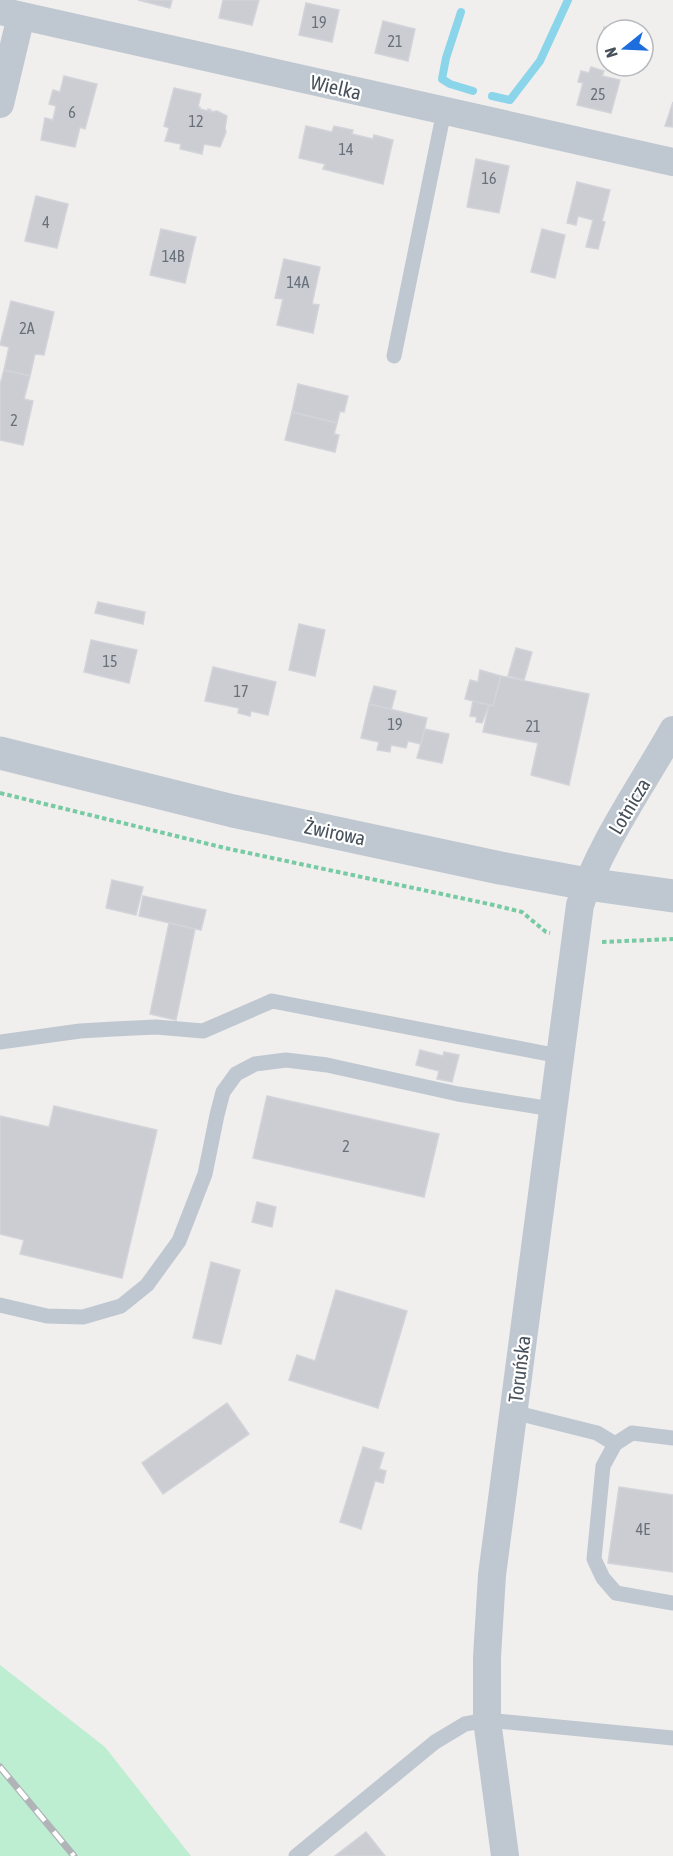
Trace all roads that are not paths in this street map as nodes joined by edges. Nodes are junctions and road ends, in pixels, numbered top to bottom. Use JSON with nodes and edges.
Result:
{"nodes":[{"id":1,"x":11,"y":13,"type":"edge"},
{"id":2,"x":0,"y":104,"type":"edge"},
{"id":3,"x":444,"y":111,"type":"junction"},
{"id":4,"x":673,"y":162,"type":"edge"},
{"id":5,"x":394,"y":356,"type":"dead end"},
{"id":6,"x":673,"y":730,"type":"edge"},
{"id":7,"x":0,"y":753,"type":"edge"},
{"id":8,"x":587,"y":884,"type":"junction"},
{"id":9,"x":673,"y":896,"type":"edge"},
{"id":10,"x":0,"y":1042,"type":"edge"},
{"id":11,"x":559,"y":1056,"type":"junction"},
{"id":12,"x":552,"y":1109,"type":"junction"},
{"id":13,"x":0,"y":1305,"type":"edge"},
{"id":14,"x":513,"y":1412,"type":"junction"},
{"id":15,"x":673,"y":1438,"type":"edge"},
{"id":16,"x":615,"y":1444,"type":"junction"},
{"id":17,"x":673,"y":1603,"type":"edge"},
{"id":18,"x":487,"y":1720,"type":"junction"},
{"id":19,"x":673,"y":1738,"type":"edge"},
{"id":20,"x":296,"y":1856,"type":"edge"},
{"id":21,"x":505,"y":1856,"type":"edge"}],
"edges":[{"from":1,"to":2,"type":"street"},
{"from":1,"to":3,"type":"street","name":"Wielka"},
{"from":3,"to":4,"type":"street","name":"Wielka"},
{"from":3,"to":5,"type":"lane"},
{"from":6,"to":8,"type":"street","name":"Lotnicza"},
{"from":7,"to":8,"type":"street","name":"Żwirowa"},
{"from":8,"to":9,"type":"street","name":"Żwirowa"},
{"from":8,"to":11,"type":"street","name":"Toruńska"},
{"from":10,"to":11,"type":"lane"},
{"from":11,"to":12,"type":"street","name":"Toruńska"},
{"from":12,"to":13,"type":"lane"},
{"from":12,"to":14,"type":"street","name":"Toruńska"},
{"from":14,"to":16,"type":"lane"},
{"from":14,"to":18,"type":"street","name":"Toruńska"},
{"from":15,"to":16,"type":"lane"},
{"from":16,"to":17,"type":"lane"},
{"from":18,"to":19,"type":"lane"},
{"from":18,"to":20,"type":"lane"},
{"from":18,"to":21,"type":"street","name":"Toruńska"}]}
